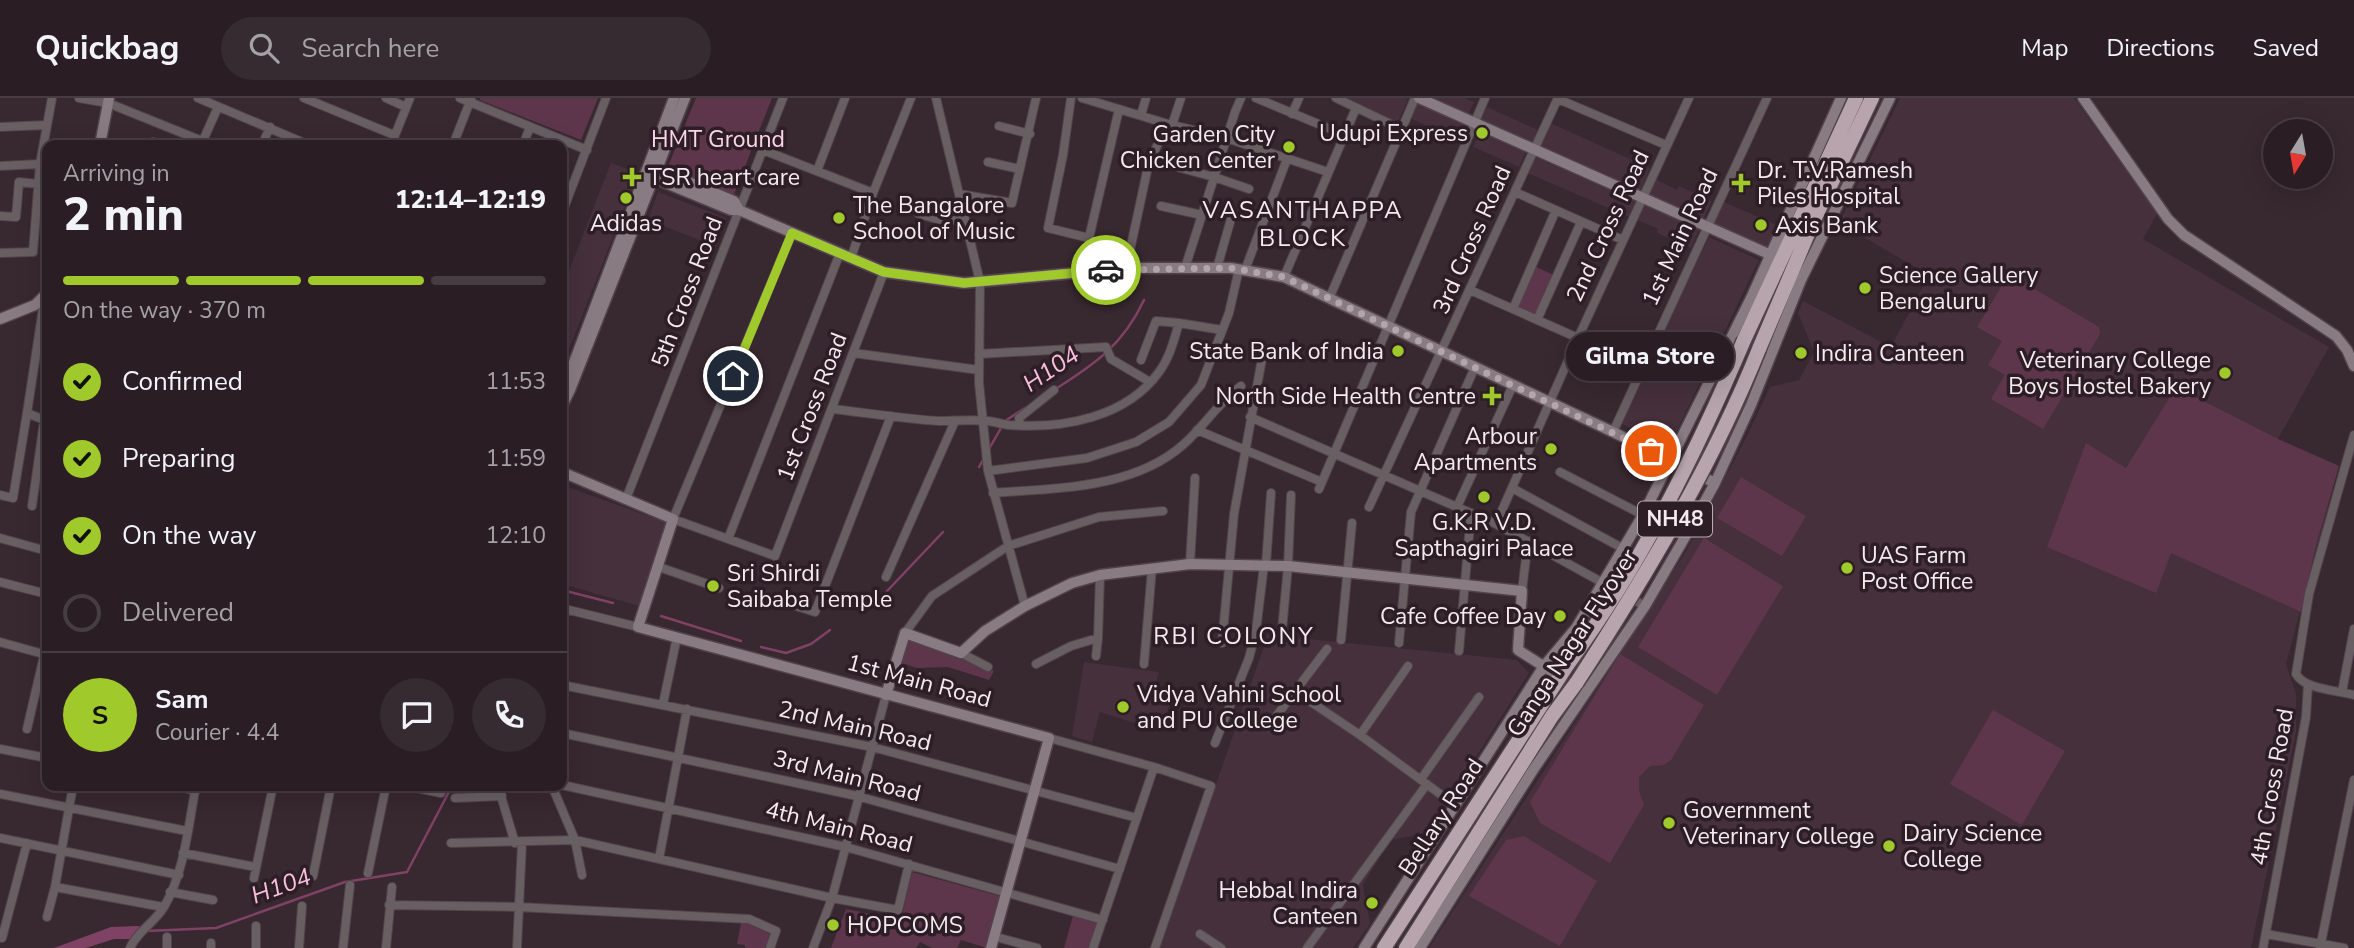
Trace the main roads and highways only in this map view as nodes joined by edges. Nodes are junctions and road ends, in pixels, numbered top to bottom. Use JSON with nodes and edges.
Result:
{"nodes":[{"id":1,"x":1856,"y":98,"type":"edge"},
{"id":2,"x":1872,"y":98,"type":"edge"},
{"id":3,"x":1807,"y":219,"type":"junction"},
{"id":4,"x":1559,"y":676,"type":"joint"},
{"id":5,"x":1523,"y":774,"type":"joint"},
{"id":6,"x":1384,"y":948,"type":"edge"},
{"id":7,"x":1406,"y":948,"type":"edge"}],
"edges":[{"from":1,"to":3,"type":"highway","number":"NH48"},
{"from":2,"to":3,"type":"highway","number":"NH48"},
{"from":3,"to":4,"type":"highway","name":"Ganga Nagar Flyover","number":"NH48","bridge":true},
{"from":3,"to":5,"type":"highway","name":"Ganga Nagar Flyover","number":"NH48","bridge":true},
{"from":4,"to":6,"type":"highway","name":"Bellary Road","number":"NH48"},
{"from":5,"to":7,"type":"highway","name":"Bellary Road","number":"NH48"}]}
